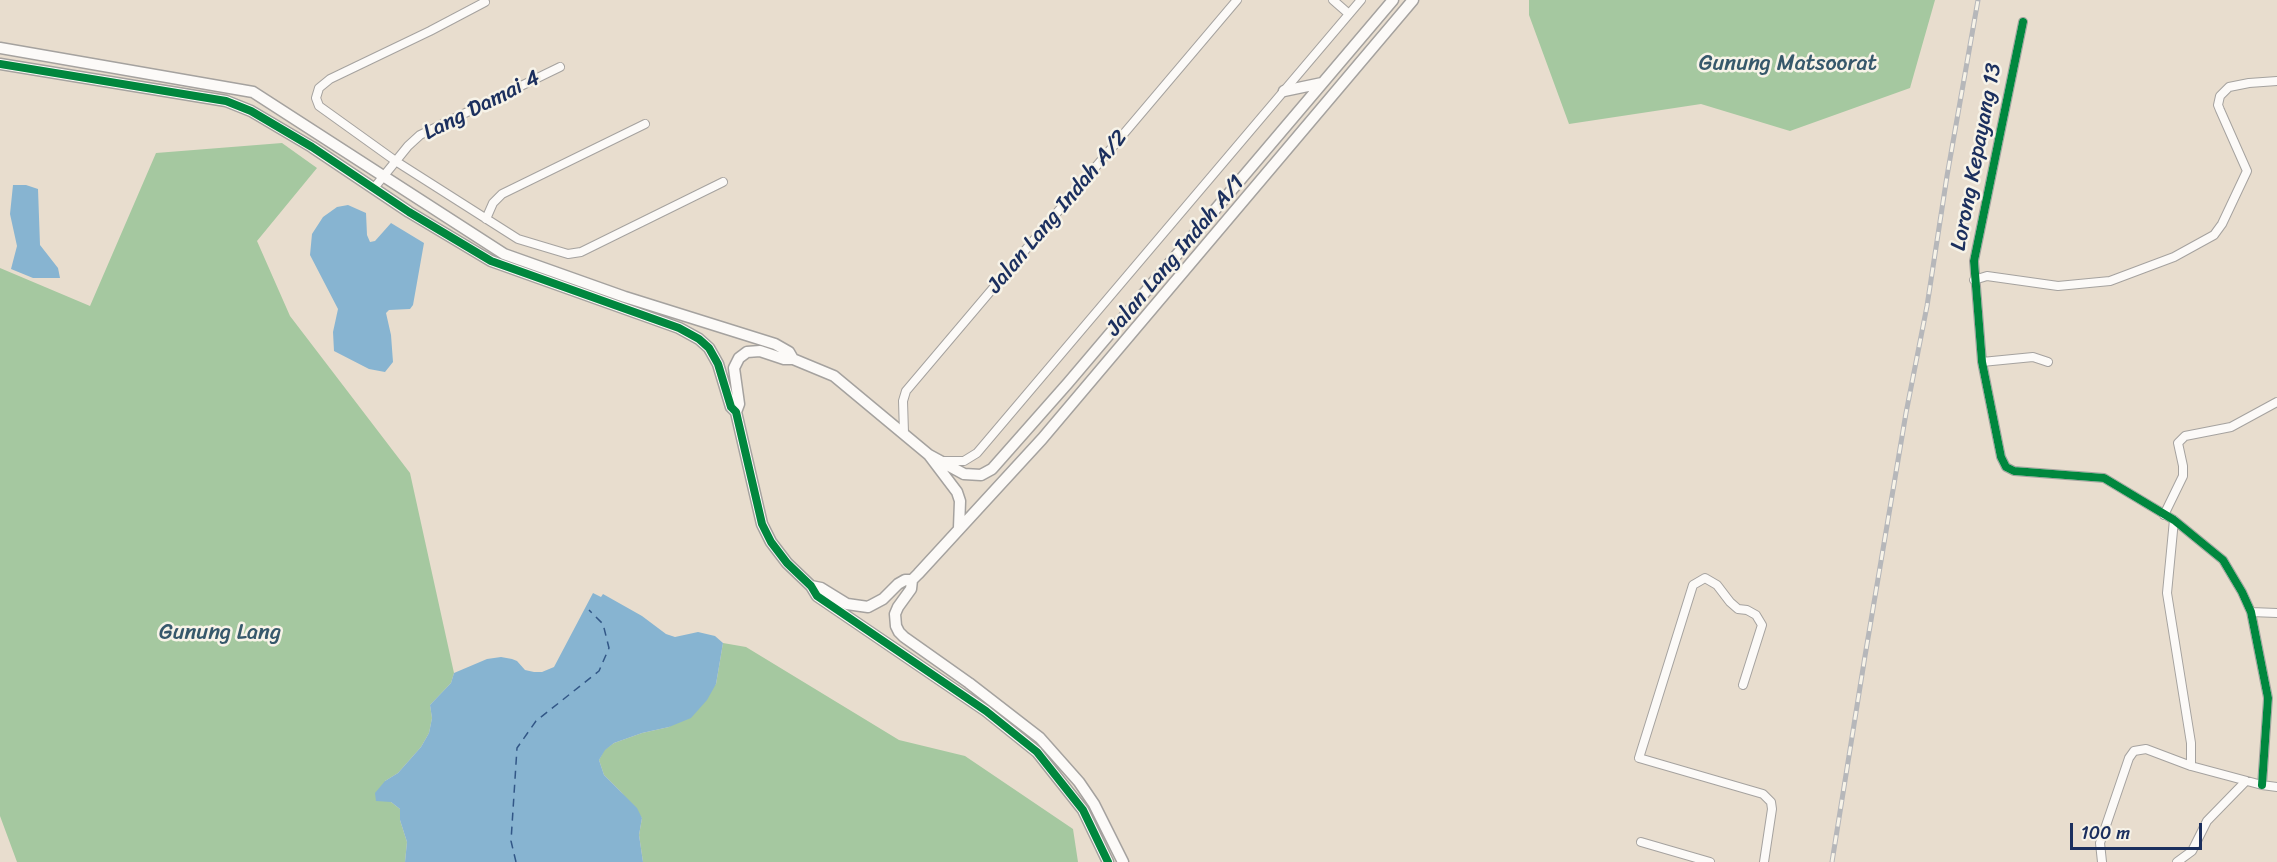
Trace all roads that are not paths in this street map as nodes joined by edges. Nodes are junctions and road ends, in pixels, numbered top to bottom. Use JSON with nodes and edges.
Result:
{"nodes":[{"id":1,"x":1237,"y":0,"type":"edge"},
{"id":2,"x":1333,"y":0,"type":"edge"},
{"id":3,"x":1361,"y":0,"type":"edge"},
{"id":4,"x":1393,"y":0,"type":"edge"},
{"id":5,"x":1413,"y":0,"type":"edge"},
{"id":6,"x":485,"y":2,"type":"dead end"},
{"id":7,"x":1349,"y":14,"type":"junction"},
{"id":8,"x":2023,"y":22,"type":"dead end"},
{"id":9,"x":0,"y":48,"type":"edge"},
{"id":10,"x":0,"y":63,"type":"edge"},
{"id":11,"x":560,"y":67,"type":"dead end"},
{"id":12,"x":2277,"y":81,"type":"edge"},
{"id":13,"x":1322,"y":83,"type":"junction"},
{"id":14,"x":1284,"y":91,"type":"junction"},
{"id":15,"x":645,"y":124,"type":"dead end"},
{"id":16,"x":397,"y":162,"type":"junction"},
{"id":17,"x":383,"y":176,"type":"junction"},
{"id":18,"x":723,"y":182,"type":"dead end"},
{"id":19,"x":374,"y":188,"type":"junction"},
{"id":20,"x":486,"y":219,"type":"junction"},
{"id":21,"x":1974,"y":280,"type":"junction"},
{"id":22,"x":793,"y":359,"type":"junction"},
{"id":23,"x":1982,"y":362,"type":"junction"},
{"id":24,"x":2048,"y":362,"type":"dead end"},
{"id":25,"x":2277,"y":402,"type":"edge"},
{"id":26,"x":736,"y":412,"type":"junction"},
{"id":27,"x":904,"y":433,"type":"junction"},
{"id":28,"x":929,"y":455,"type":"junction"},
{"id":29,"x":944,"y":461,"type":"junction"},
{"id":30,"x":2164,"y":514,"type":"junction"},
{"id":31,"x":2174,"y":520,"type":"junction"},
{"id":32,"x":959,"y":528,"type":"junction"},
{"id":33,"x":912,"y":580,"type":"junction"},
{"id":34,"x":811,"y":586,"type":"junction"},
{"id":35,"x":2251,"y":612,"type":"junction"},
{"id":36,"x":2277,"y":613,"type":"edge"},
{"id":37,"x":1743,"y":685,"type":"dead end"},
{"id":38,"x":2192,"y":766,"type":"junction"},
{"id":39,"x":2246,"y":781,"type":"junction"},
{"id":40,"x":2262,"y":785,"type":"junction"},
{"id":41,"x":2277,"y":787,"type":"edge"},
{"id":42,"x":1641,"y":842,"type":"dead end"},
{"id":43,"x":1108,"y":862,"type":"edge"},
{"id":44,"x":1123,"y":862,"type":"edge"},
{"id":45,"x":1710,"y":862,"type":"edge"},
{"id":46,"x":1764,"y":862,"type":"edge"},
{"id":47,"x":2102,"y":862,"type":"edge"},
{"id":48,"x":2177,"y":862,"type":"edge"}],
"edges":[{"from":1,"to":27,"type":"street","name":"Jalan Lang Indah A/2"},
{"from":2,"to":7,"type":"street"},
{"from":3,"to":7,"type":"street","name":"Jalan Lang Indah A/1"},
{"from":4,"to":13,"type":"street","name":"Jalan Lang Indah A/1"},
{"from":5,"to":32,"type":"street"},
{"from":6,"to":16,"type":"street"},
{"from":7,"to":14,"type":"street","name":"Jalan Lang Indah A/1"},
{"from":8,"to":21,"type":"street","name":"Lorong Kepayang 13"},
{"from":9,"to":17,"type":"street"},
{"from":10,"to":19,"type":"street"},
{"from":11,"to":16,"type":"street","name":"Lang Damai 4"},
{"from":12,"to":21,"type":"street"},
{"from":13,"to":14,"type":"street"},
{"from":13,"to":29,"type":"street","name":"Jalan Lang Indah A/1"},
{"from":14,"to":29,"type":"street","name":"Jalan Lang Indah A/1"},
{"from":15,"to":20,"type":"street"},
{"from":16,"to":17,"type":"street","name":"Lang Damai 4"},
{"from":16,"to":20,"type":"street"},
{"from":17,"to":19,"type":"street","name":"Lang Damai 4"},
{"from":17,"to":22,"type":"street"},
{"from":18,"to":20,"type":"street"},
{"from":19,"to":26,"type":"street"},
{"from":21,"to":23,"type":"street","name":"Lorong Kepayang 13"},
{"from":22,"to":26,"type":"street"},
{"from":22,"to":27,"type":"street"},
{"from":23,"to":24,"type":"street"},
{"from":23,"to":30,"type":"street","name":"Lorong Kepayang 13"},
{"from":25,"to":30,"type":"street"},
{"from":26,"to":34,"type":"street"},
{"from":27,"to":28,"type":"street"},
{"from":28,"to":29,"type":"street","name":"Jalan Lang Indah A/1"},
{"from":28,"to":32,"type":"street"},
{"from":30,"to":31,"type":"street","name":"Lorong Kepayang 13"},
{"from":31,"to":35,"type":"street","name":"Lorong Kepayang 13"},
{"from":31,"to":38,"type":"street"},
{"from":32,"to":33,"type":"street"},
{"from":33,"to":34,"type":"street"},
{"from":33,"to":44,"type":"street"},
{"from":34,"to":43,"type":"street"},
{"from":35,"to":36,"type":"street"},
{"from":35,"to":40,"type":"street","name":"Lorong Kepayang 13"},
{"from":37,"to":46,"type":"street"},
{"from":38,"to":39,"type":"street"},
{"from":38,"to":47,"type":"street"},
{"from":39,"to":40,"type":"street"},
{"from":39,"to":48,"type":"street"},
{"from":40,"to":41,"type":"street"},
{"from":42,"to":45,"type":"street"}]}
